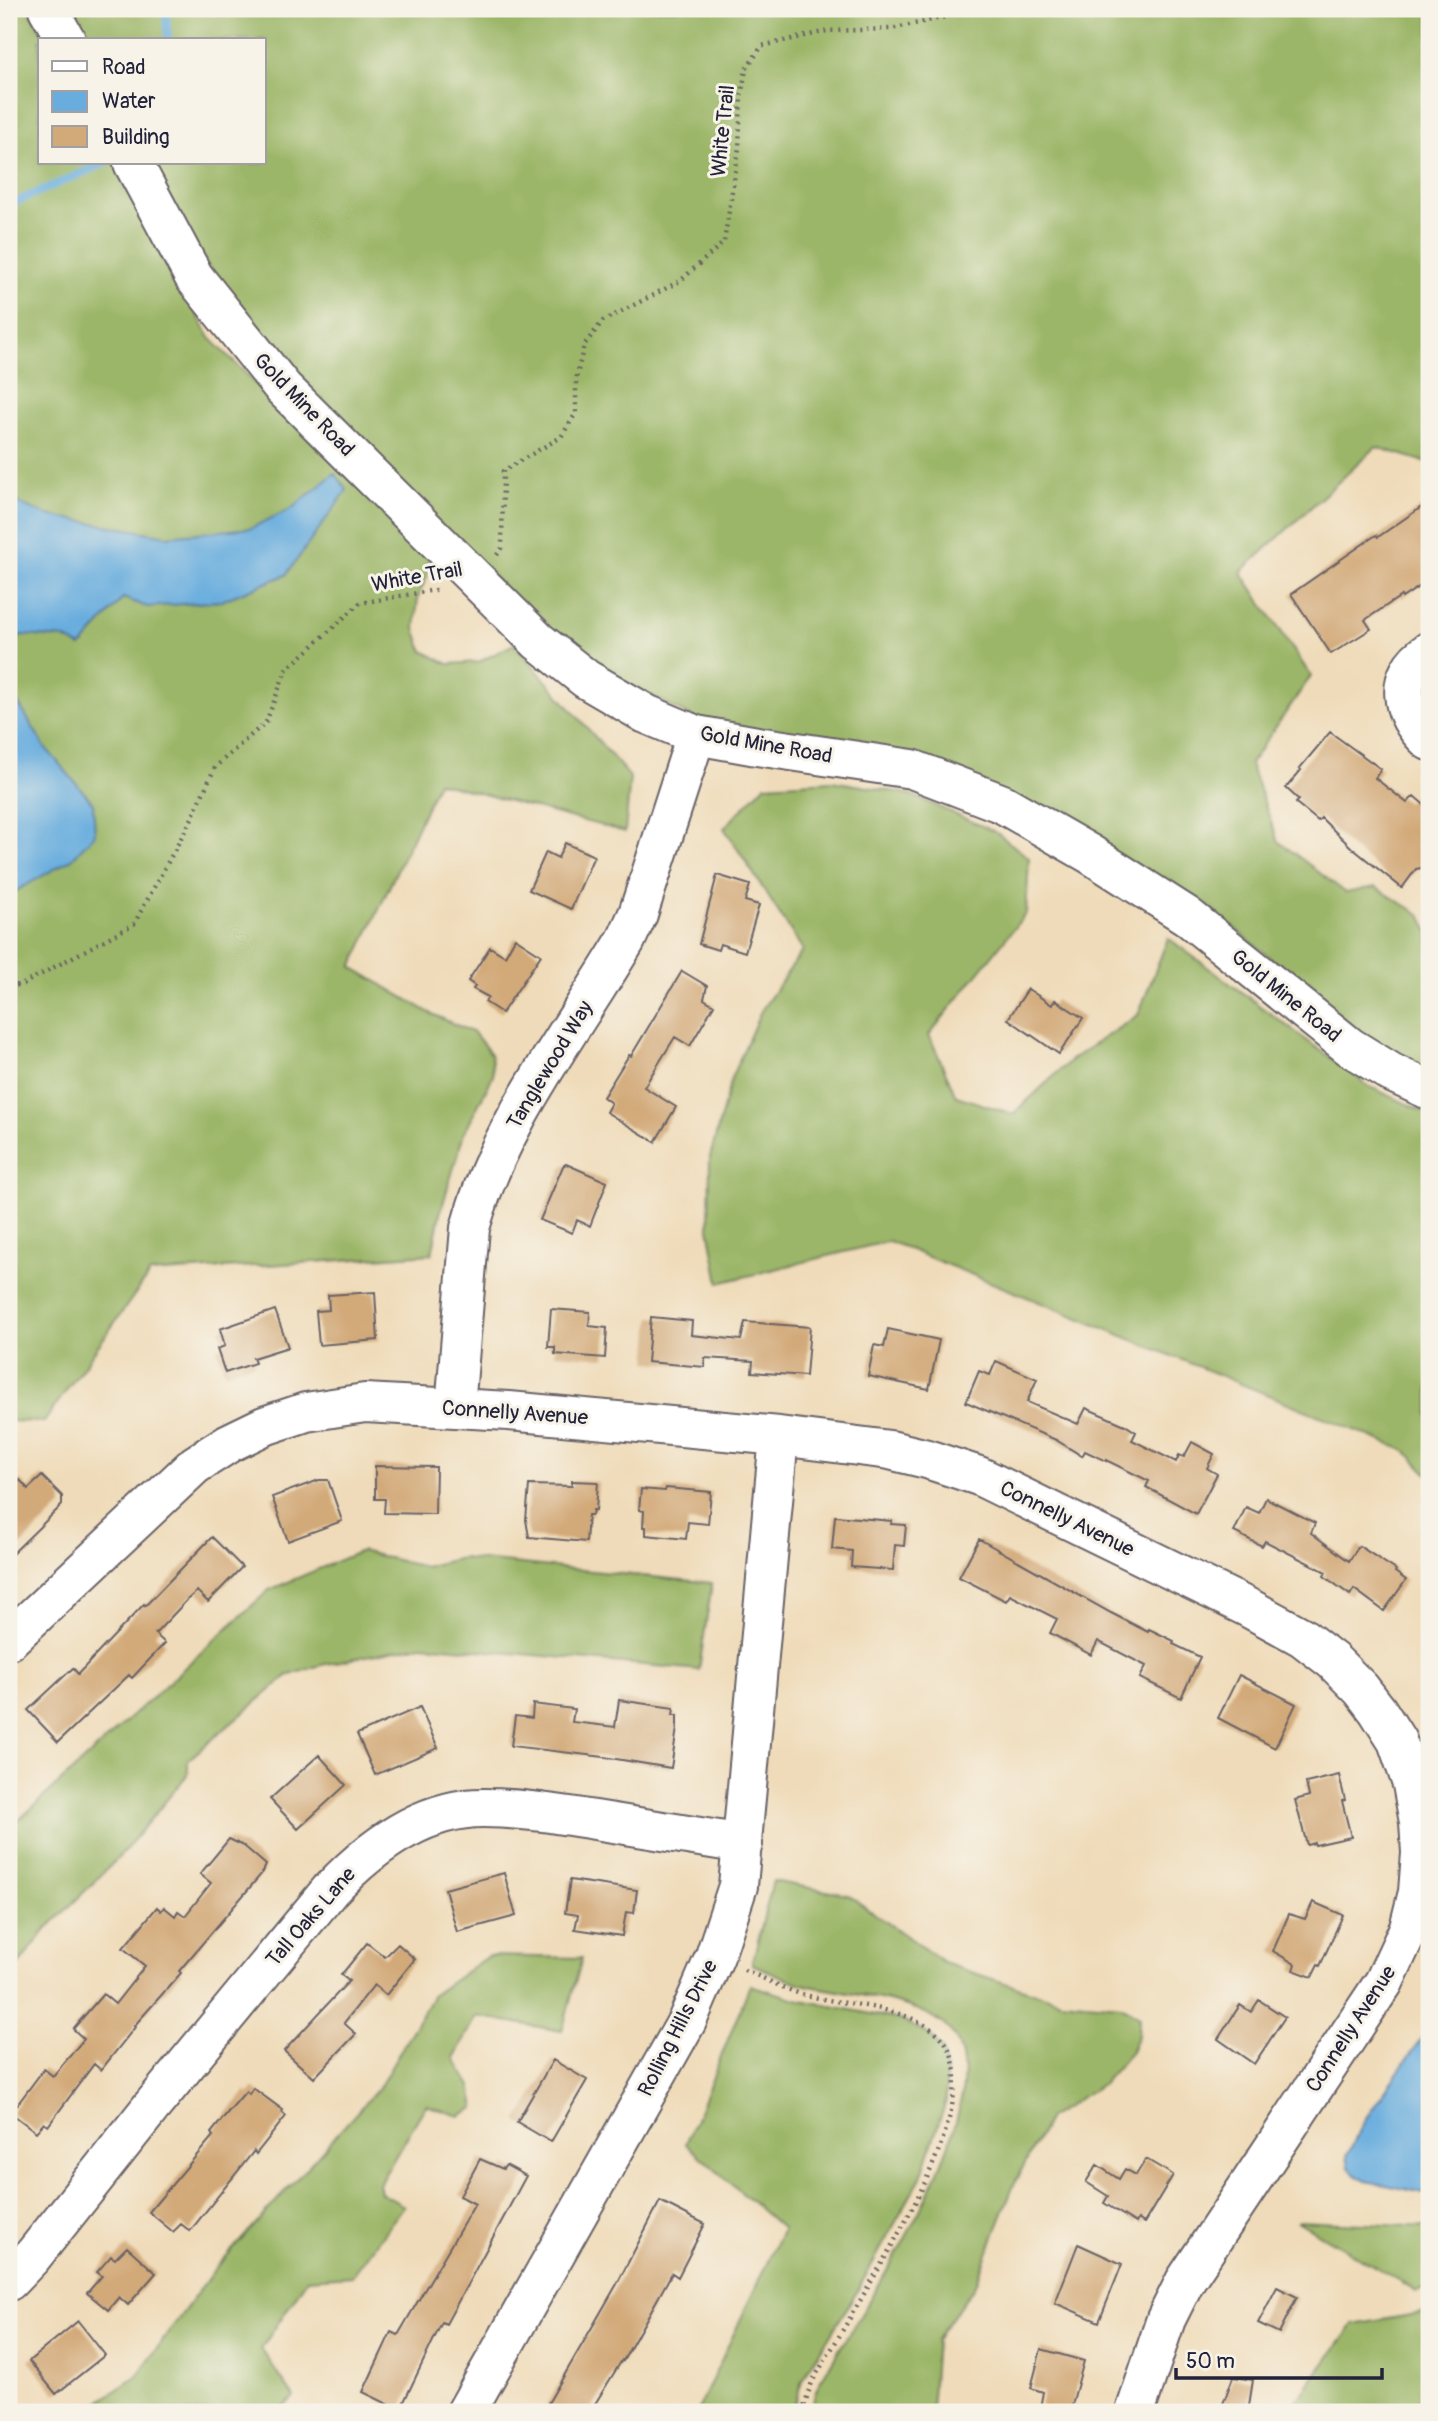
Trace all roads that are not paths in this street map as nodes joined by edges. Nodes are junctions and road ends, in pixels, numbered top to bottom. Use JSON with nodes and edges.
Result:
{"nodes":[{"id":1,"x":48,"y":9,"type":"edge"},
{"id":2,"x":65,"y":38,"type":"edge"},
{"id":3,"x":134,"y":164,"type":"edge"},
{"id":4,"x":1429,"y":651,"type":"edge"},
{"id":5,"x":696,"y":735,"type":"junction"},
{"id":6,"x":1429,"y":741,"type":"edge"},
{"id":7,"x":1429,"y":1090,"type":"edge"},
{"id":8,"x":455,"y":1408,"type":"junction"},
{"id":9,"x":779,"y":1436,"type":"junction"},
{"id":10,"x":9,"y":1640,"type":"edge"},
{"id":11,"x":743,"y":1843,"type":"junction"},
{"id":12,"x":9,"y":2281,"type":"edge"},
{"id":13,"x":466,"y":2412,"type":"edge"},
{"id":14,"x":1135,"y":2412,"type":"edge"}],
"edges":[{"from":1,"to":2,"type":"street"},
{"from":3,"to":5,"type":"street","name":"Gold Mine Road"},
{"from":4,"to":6,"type":"street"},
{"from":5,"to":7,"type":"street","name":"Gold Mine Road"},
{"from":5,"to":8,"type":"street","name":"Tanglewood Way"},
{"from":8,"to":9,"type":"street","name":"Connelly Avenue"},
{"from":8,"to":10,"type":"street","name":"Connelly Avenue"},
{"from":9,"to":11,"type":"street","name":"Rolling Hills Drive"},
{"from":9,"to":14,"type":"street","name":"Connelly Avenue"},
{"from":11,"to":12,"type":"street","name":"Tall Oaks Lane"},
{"from":11,"to":13,"type":"street","name":"Rolling Hills Drive"}]}
